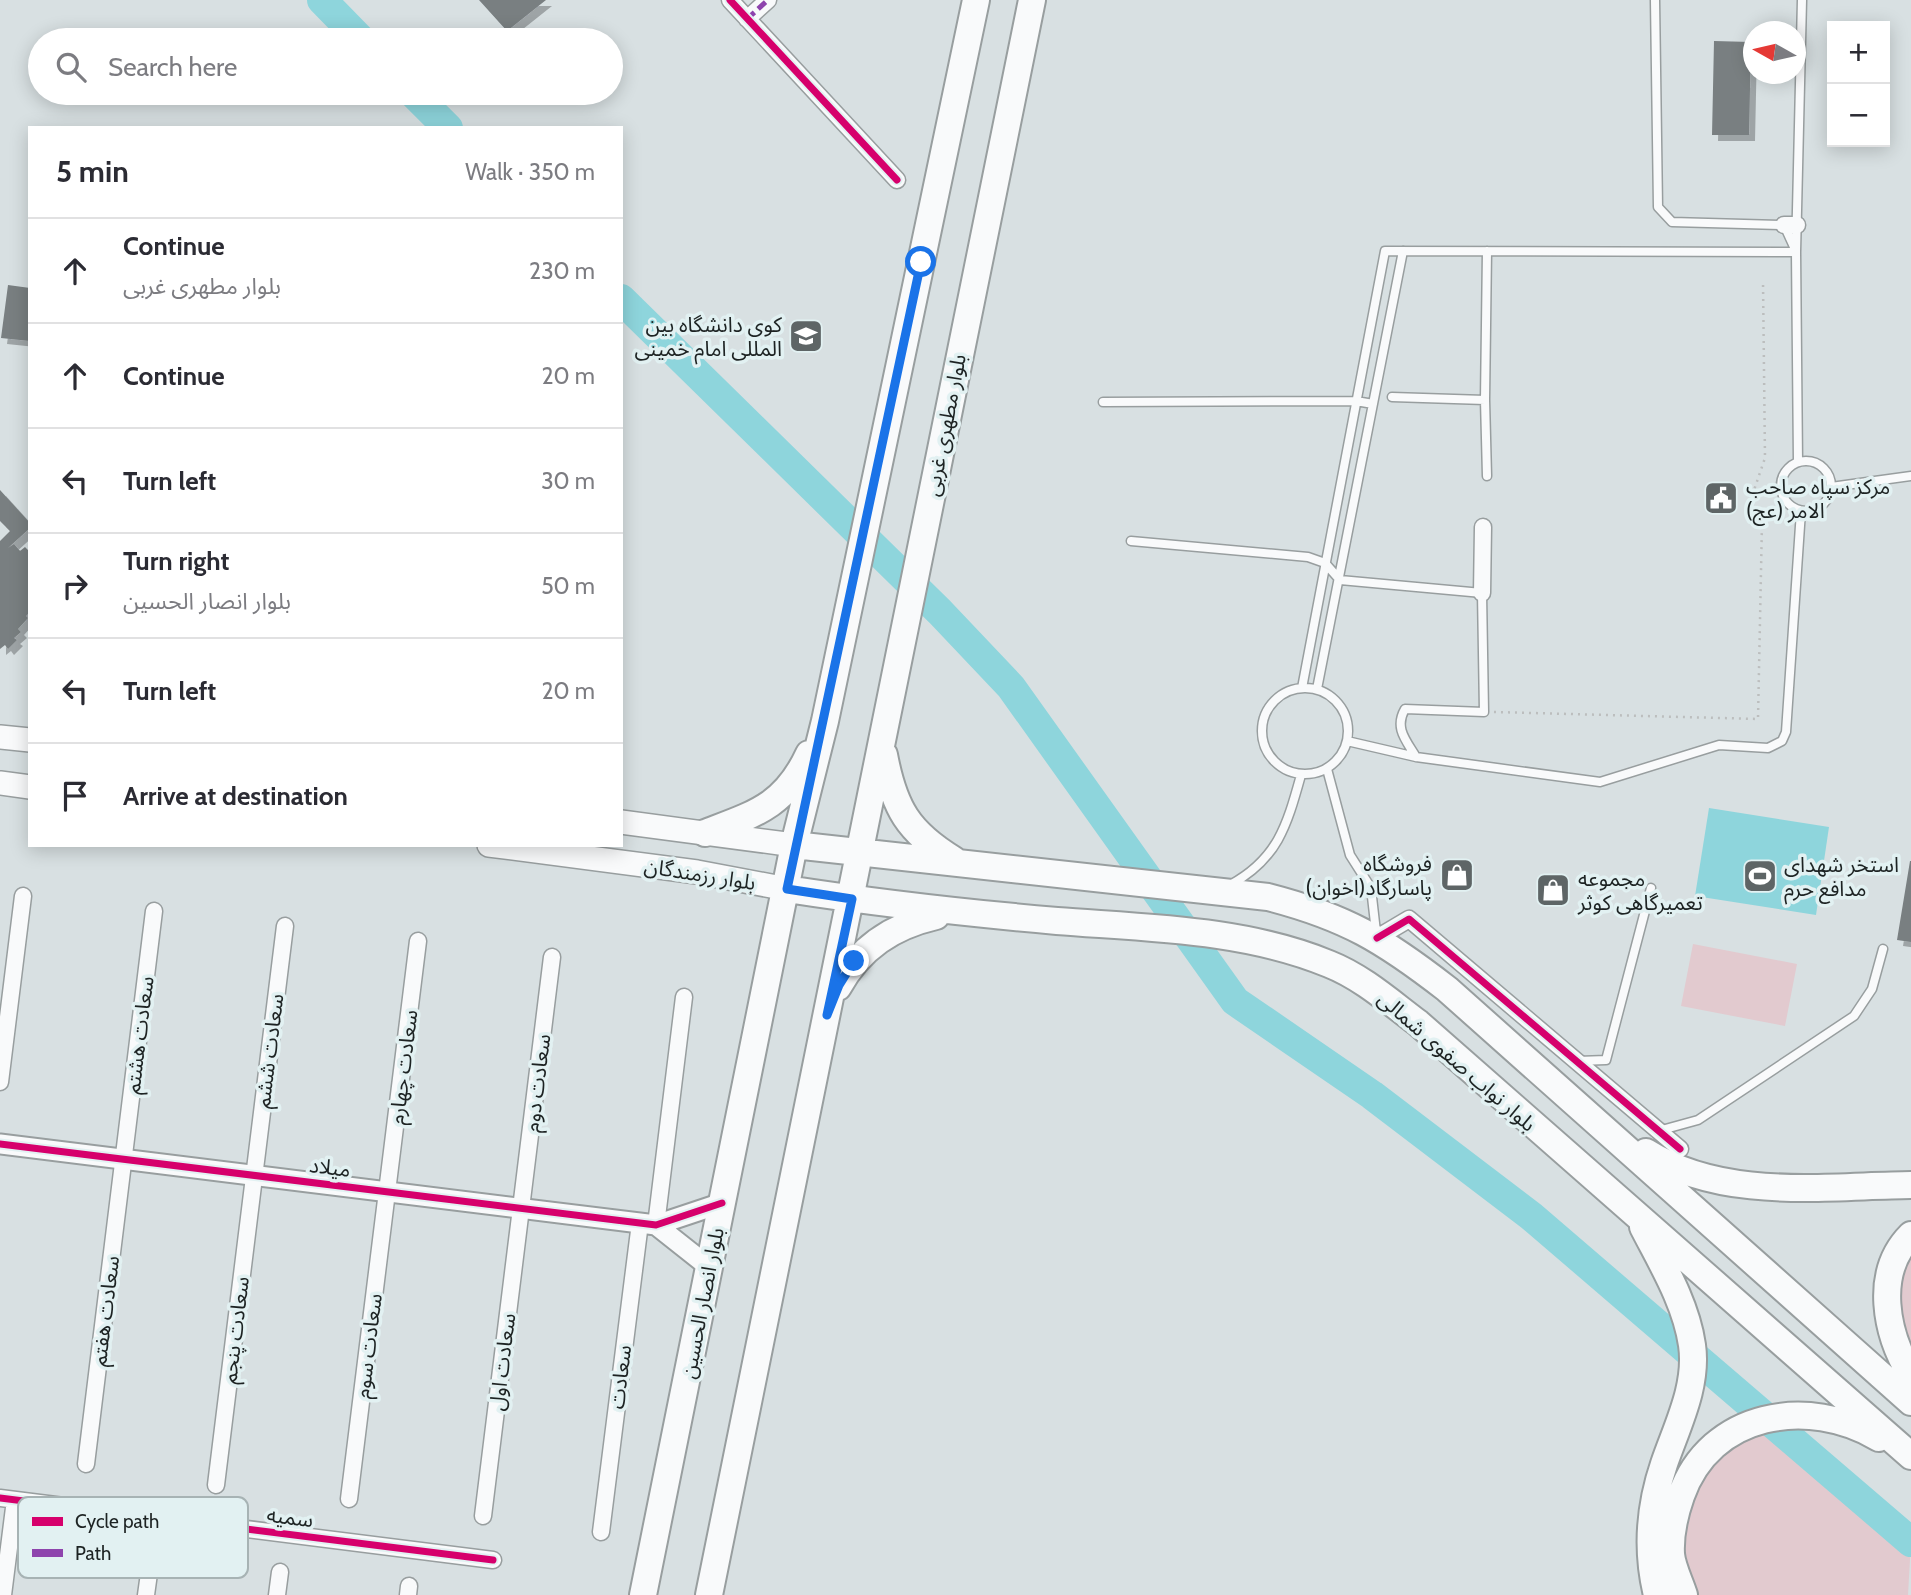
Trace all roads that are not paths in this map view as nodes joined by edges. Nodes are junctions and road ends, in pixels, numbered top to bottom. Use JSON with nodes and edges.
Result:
{"nodes":[{"id":1,"x":730,"y":0,"type":"edge"},
{"id":2,"x":768,"y":0,"type":"edge"},
{"id":3,"x":976,"y":0,"type":"edge"},
{"id":4,"x":1032,"y":0,"type":"edge"},
{"id":5,"x":1655,"y":0,"type":"edge"},
{"id":6,"x":1802,"y":0,"type":"edge"},
{"id":7,"x":747,"y":19,"type":"junction"},
{"id":8,"x":897,"y":180,"type":"dead end"},
{"id":9,"x":1791,"y":225,"type":"junction"},
{"id":10,"x":1404,"y":251,"type":"junction"},
{"id":11,"x":1487,"y":251,"type":"junction"},
{"id":12,"x":1796,"y":252,"type":"junction"},
{"id":13,"x":1392,"y":397,"type":"dead end"},
{"id":14,"x":1485,"y":400,"type":"junction"},
{"id":15,"x":1356,"y":401,"type":"junction"},
{"id":16,"x":1103,"y":402,"type":"dead end"},
{"id":17,"x":1373,"y":404,"type":"junction"},
{"id":18,"x":1798,"y":462,"type":"junction"},
{"id":19,"x":1487,"y":476,"type":"dead end"},
{"id":20,"x":1911,"y":476,"type":"edge"},
{"id":21,"x":1831,"y":487,"type":"junction"},
{"id":22,"x":1801,"y":512,"type":"junction"},
{"id":23,"x":1483,"y":527,"type":"dead end"},
{"id":24,"x":1131,"y":541,"type":"dead end"},
{"id":25,"x":1325,"y":563,"type":"junction"},
{"id":26,"x":1340,"y":580,"type":"junction"},
{"id":27,"x":1482,"y":593,"type":"junction"},
{"id":28,"x":1302,"y":688,"type":"junction"},
{"id":29,"x":1317,"y":689,"type":"junction"},
{"id":30,"x":825,"y":720,"type":"junction"},
{"id":31,"x":0,"y":737,"type":"edge"},
{"id":32,"x":28,"y":740,"type":"edge"},
{"id":33,"x":1347,"y":741,"type":"junction"},
{"id":34,"x":881,"y":742,"type":"junction"},
{"id":35,"x":1416,"y":757,"type":"junction"},
{"id":36,"x":1327,"y":769,"type":"junction"},
{"id":37,"x":1301,"y":775,"type":"junction"},
{"id":38,"x":0,"y":783,"type":"edge"},
{"id":39,"x":28,"y":787,"type":"edge"},
{"id":40,"x":623,"y":822,"type":"edge"},
{"id":41,"x":705,"y":833,"type":"junction"},
{"id":42,"x":794,"y":845,"type":"junction"},
{"id":43,"x":504,"y":847,"type":"edge"},
{"id":44,"x":861,"y":851,"type":"junction"},
{"id":45,"x":959,"y":863,"type":"junction"},
{"id":46,"x":1651,"y":888,"type":"dead end"},
{"id":47,"x":787,"y":889,"type":"junction"},
{"id":48,"x":1220,"y":891,"type":"junction"},
{"id":49,"x":23,"y":896,"type":"dead end"},
{"id":50,"x":852,"y":899,"type":"junction"},
{"id":51,"x":154,"y":911,"type":"dead end"},
{"id":52,"x":951,"y":912,"type":"junction"},
{"id":53,"x":285,"y":926,"type":"dead end"},
{"id":54,"x":1377,"y":938,"type":"junction"},
{"id":55,"x":418,"y":942,"type":"dead end"},
{"id":56,"x":1883,"y":949,"type":"dead end"},
{"id":57,"x":552,"y":957,"type":"dead end"},
{"id":58,"x":684,"y":997,"type":"dead end"},
{"id":59,"x":827,"y":1015,"type":"junction"},
{"id":60,"x":1575,"y":1061,"type":"junction"},
{"id":61,"x":0,"y":1082,"type":"edge"},
{"id":62,"x":1598,"y":1122,"type":"junction"},
{"id":63,"x":1658,"y":1131,"type":"junction"},
{"id":64,"x":0,"y":1144,"type":"edge"},
{"id":65,"x":1680,"y":1149,"type":"dead end"},
{"id":66,"x":123,"y":1159,"type":"junction"},
{"id":67,"x":254,"y":1175,"type":"junction"},
{"id":68,"x":1911,"y":1185,"type":"edge"},
{"id":69,"x":387,"y":1192,"type":"junction"},
{"id":70,"x":722,"y":1203,"type":"junction"},
{"id":71,"x":521,"y":1208,"type":"junction"},
{"id":72,"x":1636,"y":1213,"type":"junction"},
{"id":73,"x":648,"y":1224,"type":"junction"},
{"id":74,"x":1911,"y":1235,"type":"edge"},
{"id":75,"x":709,"y":1268,"type":"junction"},
{"id":76,"x":1911,"y":1375,"type":"edge"},
{"id":77,"x":1911,"y":1402,"type":"edge"},
{"id":78,"x":1911,"y":1457,"type":"edge"},
{"id":79,"x":86,"y":1464,"type":"dead end"},
{"id":80,"x":216,"y":1485,"type":"dead end"},
{"id":81,"x":8,"y":1499,"type":"edge"},
{"id":82,"x":349,"y":1499,"type":"dead end"},
{"id":83,"x":483,"y":1516,"type":"dead end"},
{"id":84,"x":248,"y":1529,"type":"edge"},
{"id":85,"x":601,"y":1532,"type":"dead end"},
{"id":86,"x":493,"y":1560,"type":"dead end"},
{"id":87,"x":280,"y":1572,"type":"dead end"},
{"id":88,"x":3,"y":1595,"type":"edge"},
{"id":89,"x":277,"y":1595,"type":"edge"},
{"id":90,"x":643,"y":1595,"type":"edge"},
{"id":91,"x":709,"y":1595,"type":"edge"},
{"id":92,"x":1657,"y":1595,"type":"edge"},
{"id":93,"x":1685,"y":1595,"type":"edge"}],
"edges":[{"from":1,"to":7,"type":"street"},
{"from":2,"to":7,"type":"street"},
{"from":3,"to":30,"type":"main road"},
{"from":4,"to":34,"type":"main road","name":"بلوار مطهری غربی"},
{"from":5,"to":9,"type":"lane"},
{"from":6,"to":9,"type":"lane"},
{"from":7,"to":8,"type":"street"},
{"from":9,"to":12,"type":"lane"},
{"from":9,"to":12,"type":"lane"},
{"from":10,"to":11,"type":"lane"},
{"from":10,"to":15,"type":"lane"},
{"from":10,"to":17,"type":"lane"},
{"from":11,"to":12,"type":"lane"},
{"from":11,"to":14,"type":"lane"},
{"from":12,"to":18,"type":"lane"},
{"from":13,"to":14,"type":"lane"},
{"from":14,"to":19,"type":"lane"},
{"from":15,"to":16,"type":"lane"},
{"from":15,"to":17,"type":"lane"},
{"from":15,"to":25,"type":"lane"},
{"from":17,"to":26,"type":"lane"},
{"from":18,"to":21,"type":"lane"},
{"from":18,"to":22,"type":"lane"},
{"from":20,"to":21,"type":"lane"},
{"from":21,"to":22,"type":"lane"},
{"from":22,"to":35,"type":"lane"},
{"from":23,"to":27,"type":"street"},
{"from":24,"to":25,"type":"lane"},
{"from":25,"to":26,"type":"lane"},
{"from":25,"to":28,"type":"lane"},
{"from":26,"to":27,"type":"lane"},
{"from":26,"to":29,"type":"lane"},
{"from":27,"to":35,"type":"lane"},
{"from":28,"to":29,"type":"lane"},
{"from":28,"to":37,"type":"lane"},
{"from":29,"to":33,"type":"lane"},
{"from":30,"to":41,"type":"main road"},
{"from":30,"to":42,"type":"main road"},
{"from":31,"to":32,"type":"main road"},
{"from":33,"to":35,"type":"lane"},
{"from":33,"to":36,"type":"lane"},
{"from":34,"to":44,"type":"main road","name":"بلوار مطهری غربی"},
{"from":34,"to":45,"type":"main road"},
{"from":36,"to":37,"type":"lane"},
{"from":36,"to":54,"type":"lane"},
{"from":37,"to":48,"type":"lane"},
{"from":38,"to":39,"type":"main road"},
{"from":40,"to":41,"type":"main road","name":"بلوار رزمندگان"},
{"from":41,"to":42,"type":"main road","name":"بلوار رزمندگان"},
{"from":42,"to":44,"type":"main road"},
{"from":42,"to":47,"type":"main road","name":"بلوار انصار الحسین"},
{"from":43,"to":47,"type":"main road","name":"بلوار رزمندگان"},
{"from":44,"to":45,"type":"main road"},
{"from":44,"to":50,"type":"main road","name":"بلوار مطهری غربی"},
{"from":45,"to":48,"type":"main road"},
{"from":46,"to":60,"type":"lane"},
{"from":47,"to":50,"type":"main road","name":"بلوار نواب صفوی شمالی"},
{"from":47,"to":70,"type":"main road","name":"بلوار انصار الحسین"},
{"from":48,"to":54,"type":"main road"},
{"from":49,"to":61,"type":"street"},
{"from":50,"to":52,"type":"main road","name":"بلوار نواب صفوی شمالی"},
{"from":50,"to":59,"type":"main road"},
{"from":51,"to":66,"type":"street","name":"سعادت هشتم"},
{"from":52,"to":59,"type":"main road"},
{"from":52,"to":72,"type":"main road","name":"بلوار نواب صفوی شمالی"},
{"from":53,"to":67,"type":"street","name":"سعادت ششم"},
{"from":54,"to":60,"type":"street"},
{"from":54,"to":62,"type":"main road"},
{"from":55,"to":69,"type":"street","name":"سعادت چهارم"},
{"from":56,"to":63,"type":"lane"},
{"from":57,"to":71,"type":"street","name":"سعادت دوم"},
{"from":58,"to":73,"type":"street","name":"سعادت"},
{"from":59,"to":91,"type":"main road"},
{"from":60,"to":63,"type":"street"},
{"from":62,"to":68,"type":"main road"},
{"from":62,"to":77,"type":"main road"},
{"from":63,"to":65,"type":"street"},
{"from":64,"to":66,"type":"street","name":"میلاد"},
{"from":66,"to":67,"type":"street","name":"میلاد"},
{"from":66,"to":79,"type":"street","name":"سعادت هفتم"},
{"from":67,"to":69,"type":"street","name":"میلاد"},
{"from":67,"to":80,"type":"street","name":"سعادت پنجم"},
{"from":69,"to":71,"type":"street","name":"میلاد"},
{"from":69,"to":82,"type":"street","name":"سعادت سوم"},
{"from":70,"to":73,"type":"street"},
{"from":70,"to":75,"type":"main road","name":"بلوار انصار الحسین"},
{"from":71,"to":73,"type":"street","name":"میلاد"},
{"from":71,"to":83,"type":"street","name":"سعادت اول"},
{"from":72,"to":78,"type":"main road","name":"بلوار نواب صفوی شمالی"},
{"from":72,"to":92,"type":"main road"},
{"from":73,"to":75,"type":"street"},
{"from":73,"to":85,"type":"street","name":"سعادت"},
{"from":74,"to":76,"type":"main road"},
{"from":75,"to":90,"type":"main road","name":"بلوار انصار الحسین"},
{"from":78,"to":93,"type":"main road"},
{"from":81,"to":88,"type":"street"},
{"from":84,"to":86,"type":"street","name":"سمیه"},
{"from":87,"to":89,"type":"street"}]}
